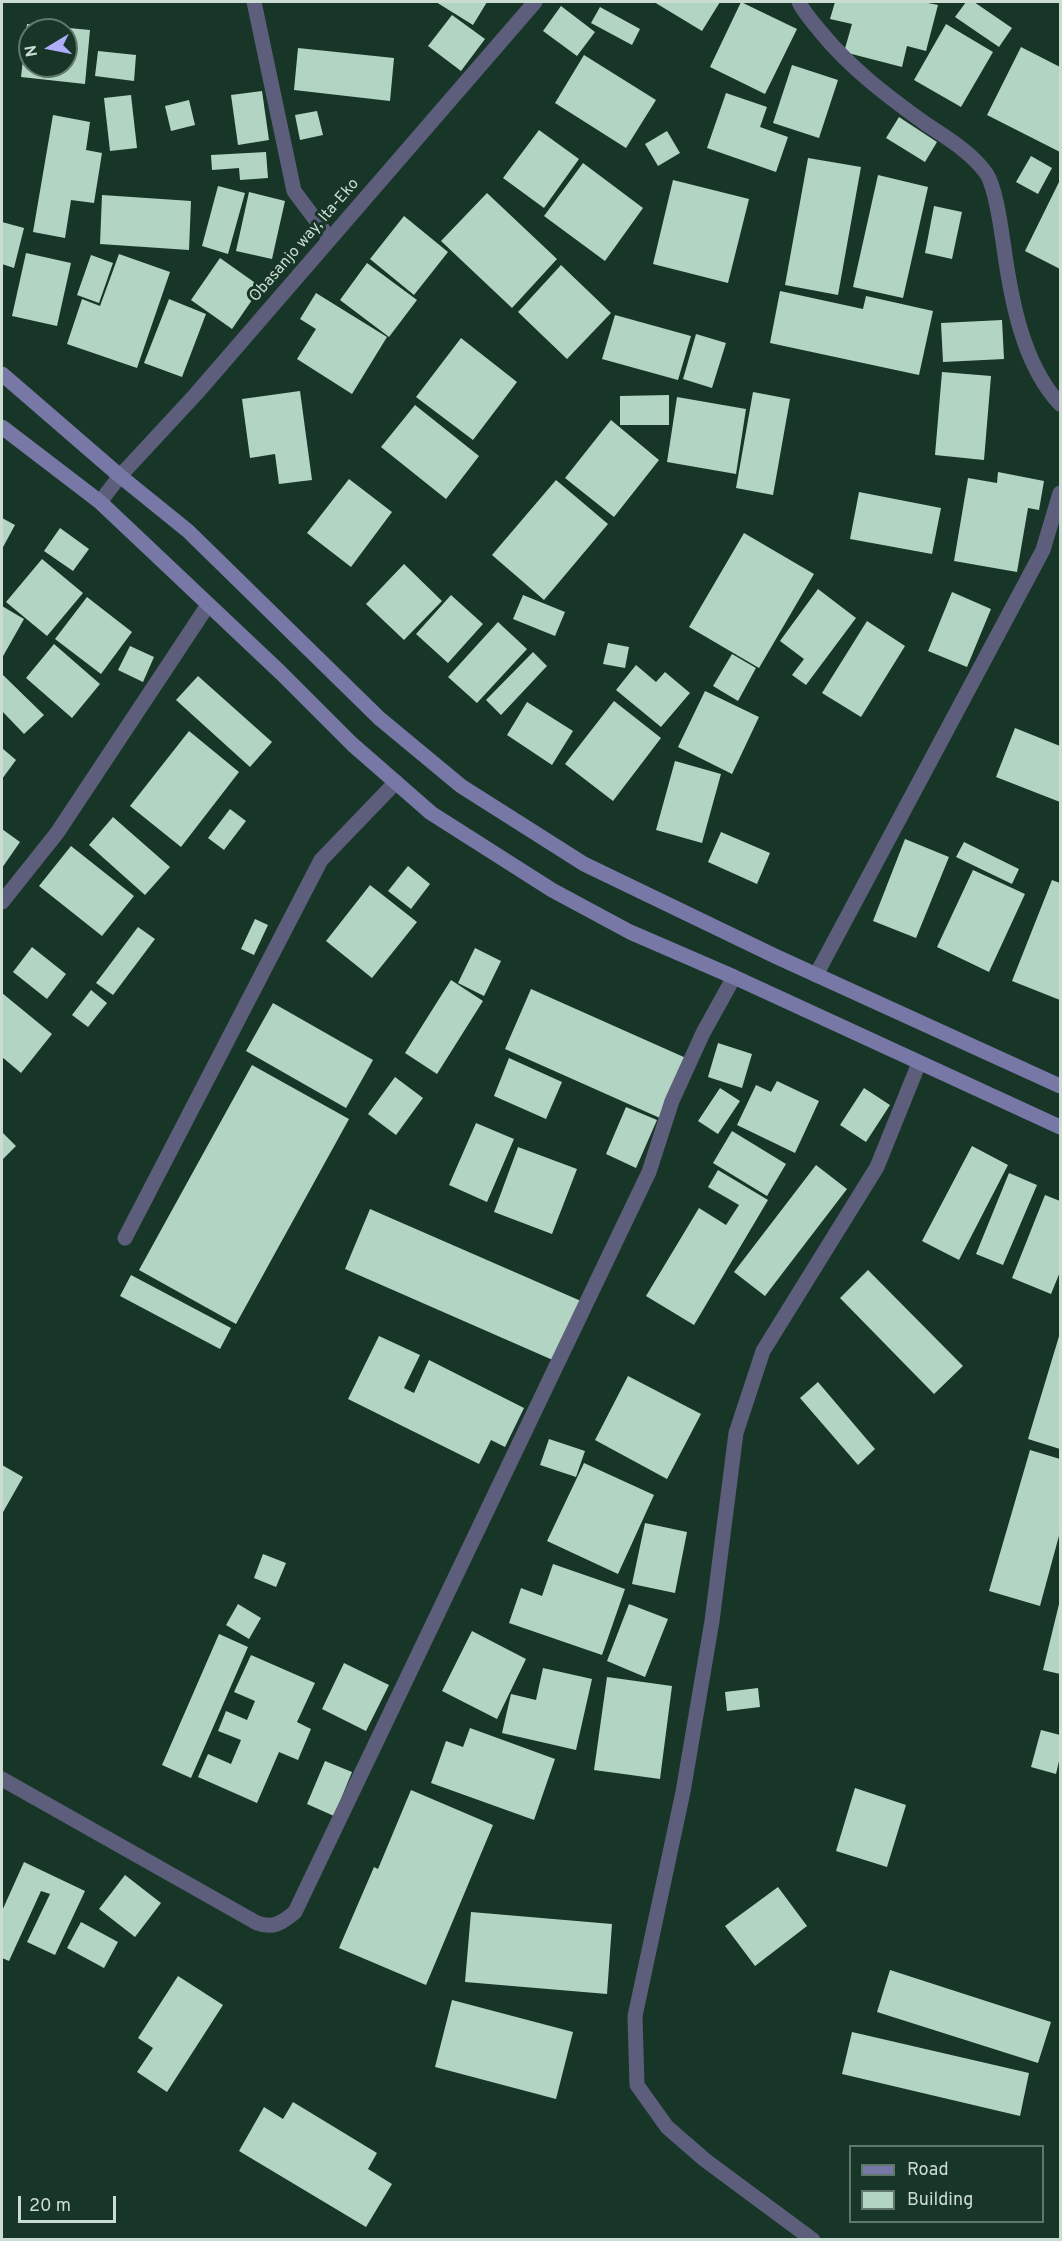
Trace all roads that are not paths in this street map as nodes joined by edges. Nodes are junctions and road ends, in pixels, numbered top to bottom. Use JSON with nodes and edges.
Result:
{"nodes":[{"id":1,"x":254,"y":2,"type":"edge"},
{"id":2,"x":535,"y":2,"type":"edge"},
{"id":3,"x":799,"y":2,"type":"edge"},
{"id":4,"x":330,"y":239,"type":"junction"},
{"id":5,"x":2,"y":374,"type":"edge"},
{"id":6,"x":1060,"y":404,"type":"edge"},
{"id":7,"x":2,"y":427,"type":"edge"},
{"id":8,"x":120,"y":476,"type":"junction"},
{"id":9,"x":1060,"y":493,"type":"edge"},
{"id":10,"x":100,"y":502,"type":"junction"},
{"id":11,"x":208,"y":605,"type":"junction"},
{"id":12,"x":396,"y":782,"type":"junction"},
{"id":13,"x":2,"y":902,"type":"edge"},
{"id":14,"x":816,"y":975,"type":"junction"},
{"id":15,"x":734,"y":977,"type":"junction"},
{"id":16,"x":919,"y":1062,"type":"junction"},
{"id":17,"x":1060,"y":1086,"type":"edge"},
{"id":18,"x":1060,"y":1127,"type":"edge"},
{"id":19,"x":125,"y":1238,"type":"dead end"},
{"id":20,"x":2,"y":1779,"type":"edge"},
{"id":21,"x":813,"y":2240,"type":"edge"}],
"edges":[{"from":1,"to":4,"type":"street"},
{"from":2,"to":4,"type":"street","name":"Obasanjo way, Ita-Eko"},
{"from":3,"to":6,"type":"street"},
{"from":4,"to":8,"type":"street","name":"Obasanjo way, Ita-Eko"},
{"from":5,"to":8,"type":"main road"},
{"from":7,"to":10,"type":"main road"},
{"from":8,"to":10,"type":"street","name":"Obasanjo way, Ita-Eko"},
{"from":8,"to":14,"type":"main road"},
{"from":9,"to":14,"type":"street"},
{"from":10,"to":11,"type":"main road"},
{"from":11,"to":12,"type":"main road"},
{"from":11,"to":13,"type":"street"},
{"from":12,"to":15,"type":"main road"},
{"from":12,"to":19,"type":"street"},
{"from":14,"to":17,"type":"main road"},
{"from":15,"to":16,"type":"main road"},
{"from":15,"to":20,"type":"street"},
{"from":16,"to":18,"type":"main road"},
{"from":16,"to":21,"type":"street"}]}
